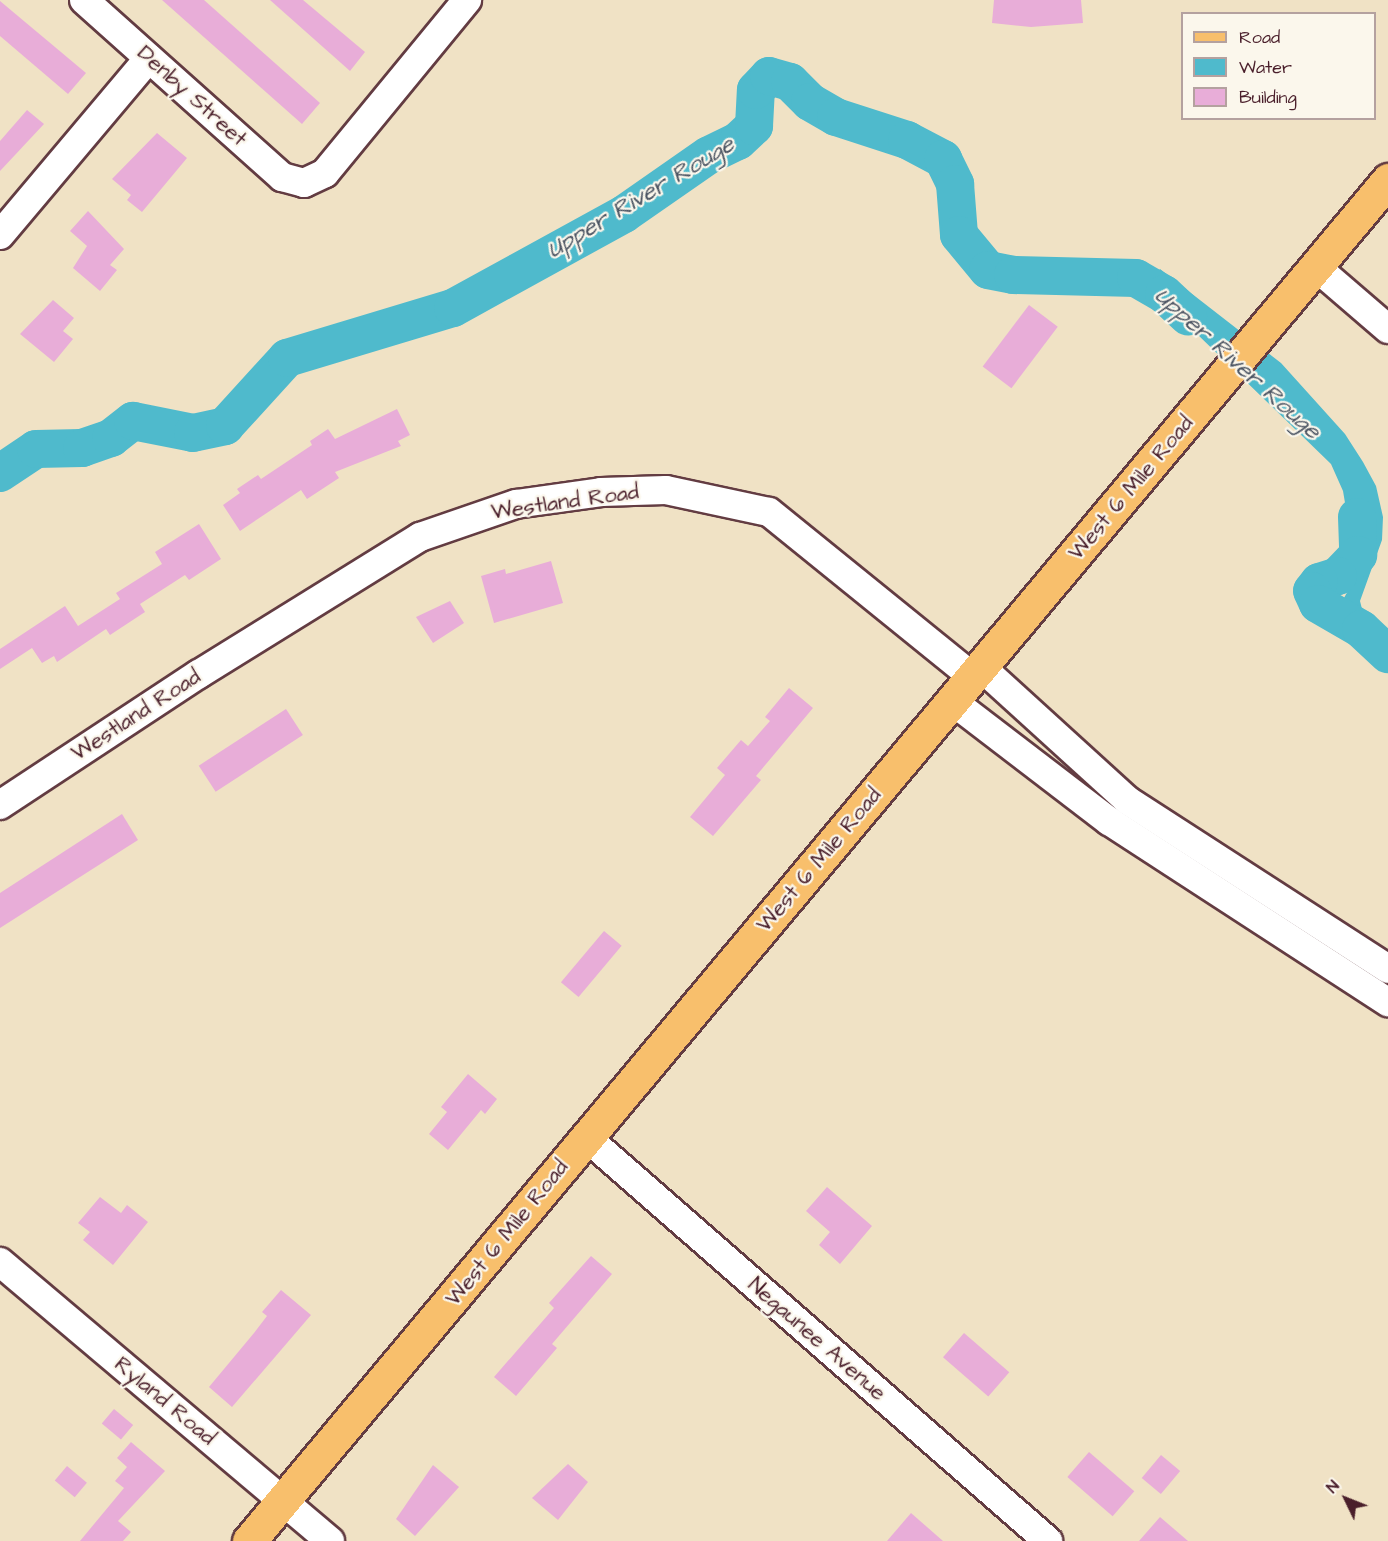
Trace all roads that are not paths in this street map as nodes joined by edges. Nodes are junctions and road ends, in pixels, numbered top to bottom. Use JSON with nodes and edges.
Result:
{"nodes":[{"id":1,"x":84,"y":0,"type":"edge"},
{"id":2,"x":467,"y":0,"type":"edge"},
{"id":3,"x":149,"y":58,"type":"junction"},
{"id":4,"x":1388,"y":180,"type":"edge"},
{"id":5,"x":0,"y":236,"type":"edge"},
{"id":6,"x":1316,"y":267,"type":"junction"},
{"id":7,"x":1388,"y":329,"type":"edge"},
{"id":8,"x":969,"y":681,"type":"junction"},
{"id":9,"x":1127,"y":800,"type":"junction"},
{"id":10,"x":0,"y":805,"type":"edge"},
{"id":11,"x":1109,"y":821,"type":"junction"},
{"id":12,"x":1388,"y":969,"type":"edge"},
{"id":13,"x":1388,"y":1002,"type":"edge"},
{"id":14,"x":586,"y":1137,"type":"junction"},
{"id":15,"x":0,"y":1262,"type":"edge"},
{"id":16,"x":283,"y":1500,"type":"junction"},
{"id":17,"x":249,"y":1541,"type":"edge"},
{"id":18,"x":330,"y":1541,"type":"edge"},
{"id":19,"x":1048,"y":1541,"type":"edge"}],
"edges":[{"from":1,"to":3,"type":"street","name":"Denby Street"},
{"from":2,"to":3,"type":"street","name":"Denby Street"},
{"from":3,"to":5,"type":"street"},
{"from":4,"to":6,"type":"main road","name":"West 6 Mile Road"},
{"from":6,"to":7,"type":"street"},
{"from":6,"to":8,"type":"main road","name":"West 6 Mile Road"},
{"from":8,"to":9,"type":"street"},
{"from":8,"to":10,"type":"street","name":"Westland Road"},
{"from":8,"to":11,"type":"street"},
{"from":8,"to":14,"type":"main road","name":"West 6 Mile Road"},
{"from":9,"to":11,"type":"street"},
{"from":9,"to":12,"type":"street"},
{"from":11,"to":13,"type":"street"},
{"from":14,"to":16,"type":"main road","name":"West 6 Mile Road"},
{"from":14,"to":19,"type":"street","name":"Negaunee Avenue"},
{"from":15,"to":16,"type":"street","name":"Ryland Road"},
{"from":16,"to":17,"type":"main road","name":"West 6 Mile Road"},
{"from":16,"to":18,"type":"street","name":"Ryland Road"}]}
